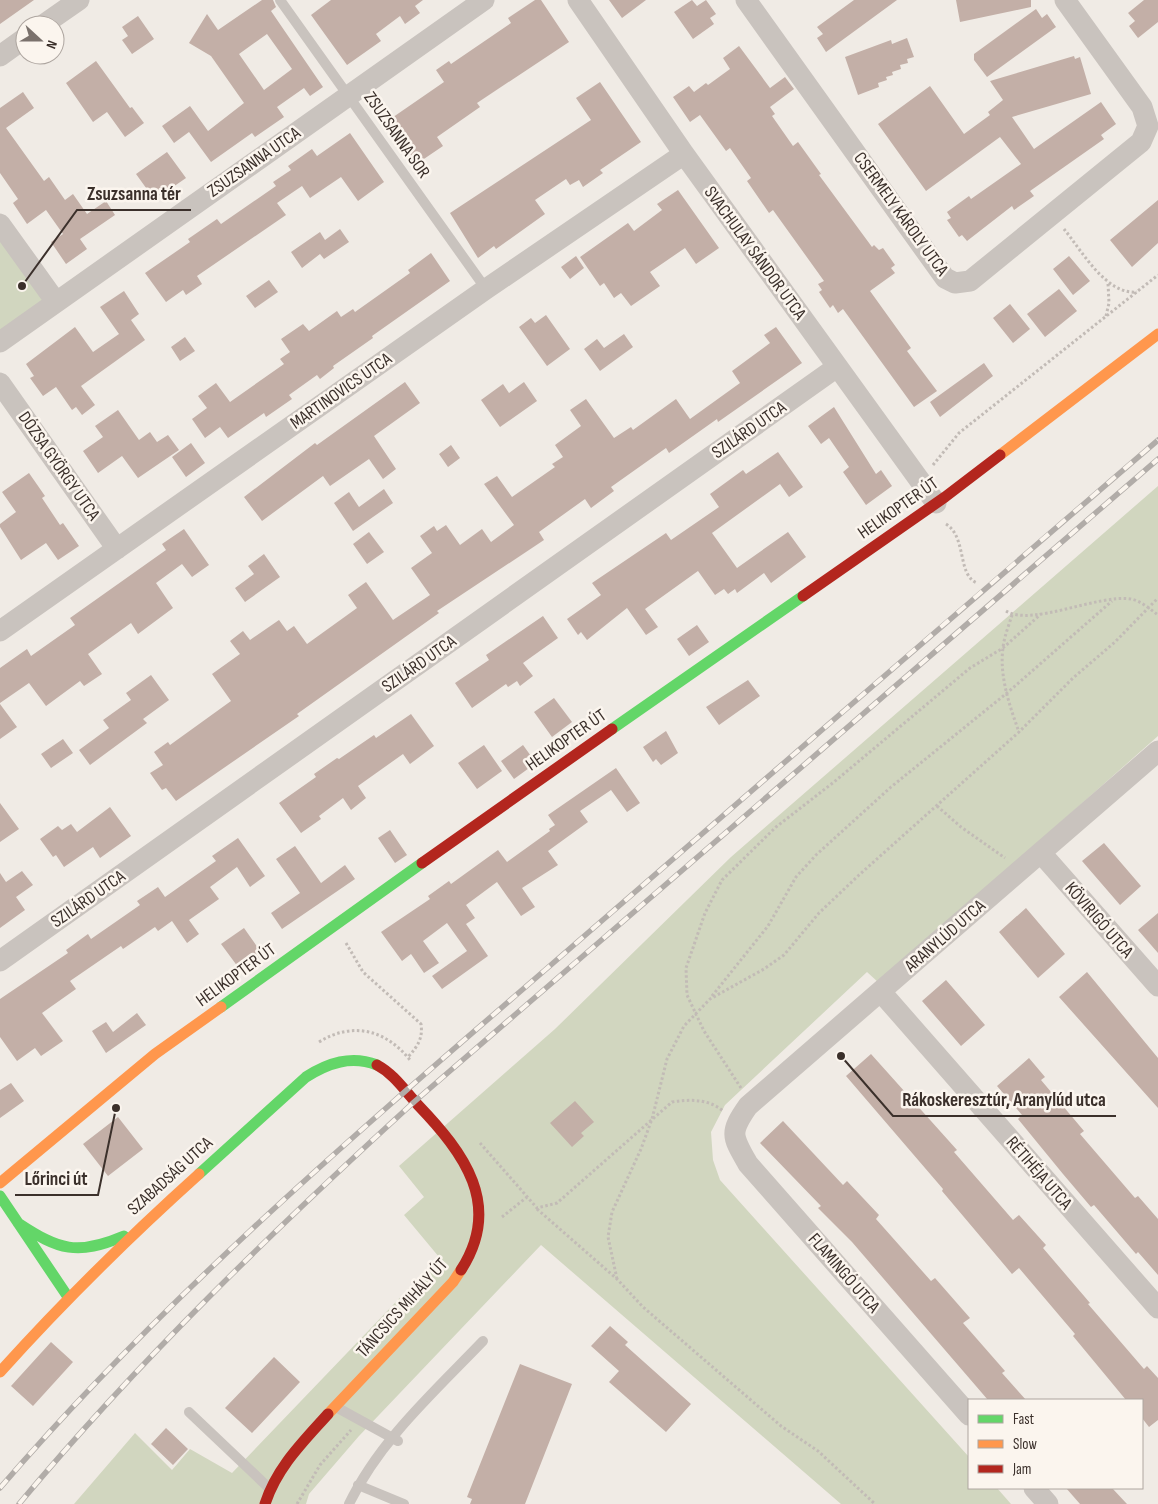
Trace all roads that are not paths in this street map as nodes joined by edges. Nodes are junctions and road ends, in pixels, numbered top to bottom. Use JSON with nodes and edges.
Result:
{"nodes":[{"id":1,"x":79,"y":0,"type":"edge"},
{"id":2,"x":280,"y":0,"type":"edge"},
{"id":3,"x":484,"y":0,"type":"edge"},
{"id":4,"x":578,"y":0,"type":"edge"},
{"id":5,"x":746,"y":0,"type":"edge"},
{"id":6,"x":1065,"y":0,"type":"edge"},
{"id":7,"x":57,"y":15,"type":"edge"},
{"id":8,"x":15,"y":45,"type":"edge"},
{"id":9,"x":0,"y":56,"type":"edge"},
{"id":10,"x":350,"y":95,"type":"junction"},
{"id":11,"x":684,"y":154,"type":"junction"},
{"id":12,"x":0,"y":224,"type":"edge"},
{"id":13,"x":486,"y":289,"type":"junction"},
{"id":14,"x":56,"y":302,"type":"junction"},
{"id":15,"x":1158,"y":334,"type":"edge"},
{"id":16,"x":0,"y":342,"type":"edge"},
{"id":17,"x":837,"y":367,"type":"junction"},
{"id":18,"x":0,"y":383,"type":"edge"},
{"id":19,"x":940,"y":512,"type":"junction"},
{"id":20,"x":118,"y":548,"type":"junction"},
{"id":21,"x":0,"y":631,"type":"edge"},
{"id":22,"x":1158,"y":751,"type":"edge"},
{"id":23,"x":1041,"y":853,"type":"junction"},
{"id":24,"x":0,"y":962,"type":"edge"},
{"id":25,"x":1158,"y":986,"type":"edge"},
{"id":26,"x":881,"y":992,"type":"junction"},
{"id":27,"x":389,"y":1073,"type":"joint"},
{"id":28,"x":736,"y":1123,"type":"joint"},
{"id":29,"x":0,"y":1183,"type":"edge"},
{"id":30,"x":0,"y":1196,"type":"edge"},
{"id":31,"x":18,"y":1222,"type":"junction"},
{"id":32,"x":135,"y":1231,"type":"junction"},
{"id":33,"x":68,"y":1297,"type":"junction"},
{"id":34,"x":1158,"y":1308,"type":"edge"},
{"id":35,"x":483,"y":1341,"type":"dead end"},
{"id":36,"x":0,"y":1372,"type":"edge"},
{"id":37,"x":335,"y":1407,"type":"junction"},
{"id":38,"x":189,"y":1412,"type":"dead end"},
{"id":39,"x":968,"y":1414,"type":"edge"},
{"id":40,"x":395,"y":1439,"type":"junction"},
{"id":41,"x":358,"y":1485,"type":"junction"},
{"id":42,"x":270,"y":1489,"type":"junction"},
{"id":43,"x":1035,"y":1489,"type":"edge"},
{"id":44,"x":265,"y":1504,"type":"edge"},
{"id":45,"x":349,"y":1504,"type":"edge"},
{"id":46,"x":404,"y":1504,"type":"edge"},
{"id":47,"x":1048,"y":1504,"type":"edge"}],
"edges":[{"from":1,"to":7,"type":"street"},
{"from":2,"to":10,"type":"lane","name":"ZSUZSANNA SOR"},
{"from":3,"to":10,"type":"street","name":"ZSUZSANNA UTCA"},
{"from":4,"to":11,"type":"street","name":"SVACHULAY SÁNDOR UTCA"},
{"from":5,"to":6,"type":"street","name":"CSERMELY KÁROLY UTCA"},
{"from":8,"to":9,"type":"street"},
{"from":10,"to":13,"type":"lane","name":"ZSUZSANNA SOR"},
{"from":10,"to":14,"type":"street","name":"ZSUZSANNA UTCA"},
{"from":11,"to":13,"type":"street","name":"MARTINOVICS UTCA"},
{"from":11,"to":17,"type":"street","name":"SVACHULAY SÁNDOR UTCA"},
{"from":12,"to":14,"type":"street"},
{"from":13,"to":20,"type":"street","name":"MARTINOVICS UTCA"},
{"from":14,"to":16,"type":"street","name":"ZSUZSANNA UTCA"},
{"from":15,"to":19,"type":"street","name":"HELIKOPTER ÚT"},
{"from":17,"to":19,"type":"street","name":"SVACHULAY SÁNDOR UTCA"},
{"from":17,"to":24,"type":"street","name":"SZILÁRD UTCA"},
{"from":18,"to":20,"type":"street","name":"DÓZSA GYÖRGY UTCA"},
{"from":19,"to":29,"type":"street","name":"HELIKOPTER ÚT"},
{"from":20,"to":21,"type":"street","name":"MARTINOVICS UTCA"},
{"from":22,"to":23,"type":"street","name":"ARANYLÚD UTCA"},
{"from":23,"to":25,"type":"street","name":"KÖVIRIGÓ UTCA"},
{"from":23,"to":26,"type":"street","name":"ARANYLÚD UTCA"},
{"from":26,"to":28,"type":"street","name":"ARANYLÚD UTCA"},
{"from":26,"to":34,"type":"street","name":"RÉTIHÉJA UTCA"},
{"from":27,"to":32,"type":"street","name":"SZABADSÁG UTCA"},
{"from":27,"to":37,"type":"street","name":"TÁNCSICS MIHÁLY ÚT"},
{"from":28,"to":39,"type":"street","name":"FLAMINGÓ UTCA"},
{"from":30,"to":31,"type":"street"},
{"from":31,"to":32,"type":"street"},
{"from":31,"to":33,"type":"street"},
{"from":32,"to":33,"type":"street","name":"SZABADSÁG UTCA"},
{"from":33,"to":36,"type":"street","name":"SZABADSÁG UTCA"},
{"from":35,"to":40,"type":"lane"},
{"from":37,"to":40,"type":"lane"},
{"from":37,"to":42,"type":"street","name":"TÁNCSICS MIHÁLY ÚT"},
{"from":38,"to":42,"type":"lane"},
{"from":40,"to":41,"type":"lane"},
{"from":41,"to":45,"type":"lane"},
{"from":41,"to":46,"type":"lane"},
{"from":42,"to":44,"type":"street","name":"TÁNCSICS MIHÁLY ÚT"},
{"from":43,"to":47,"type":"street"}]}
